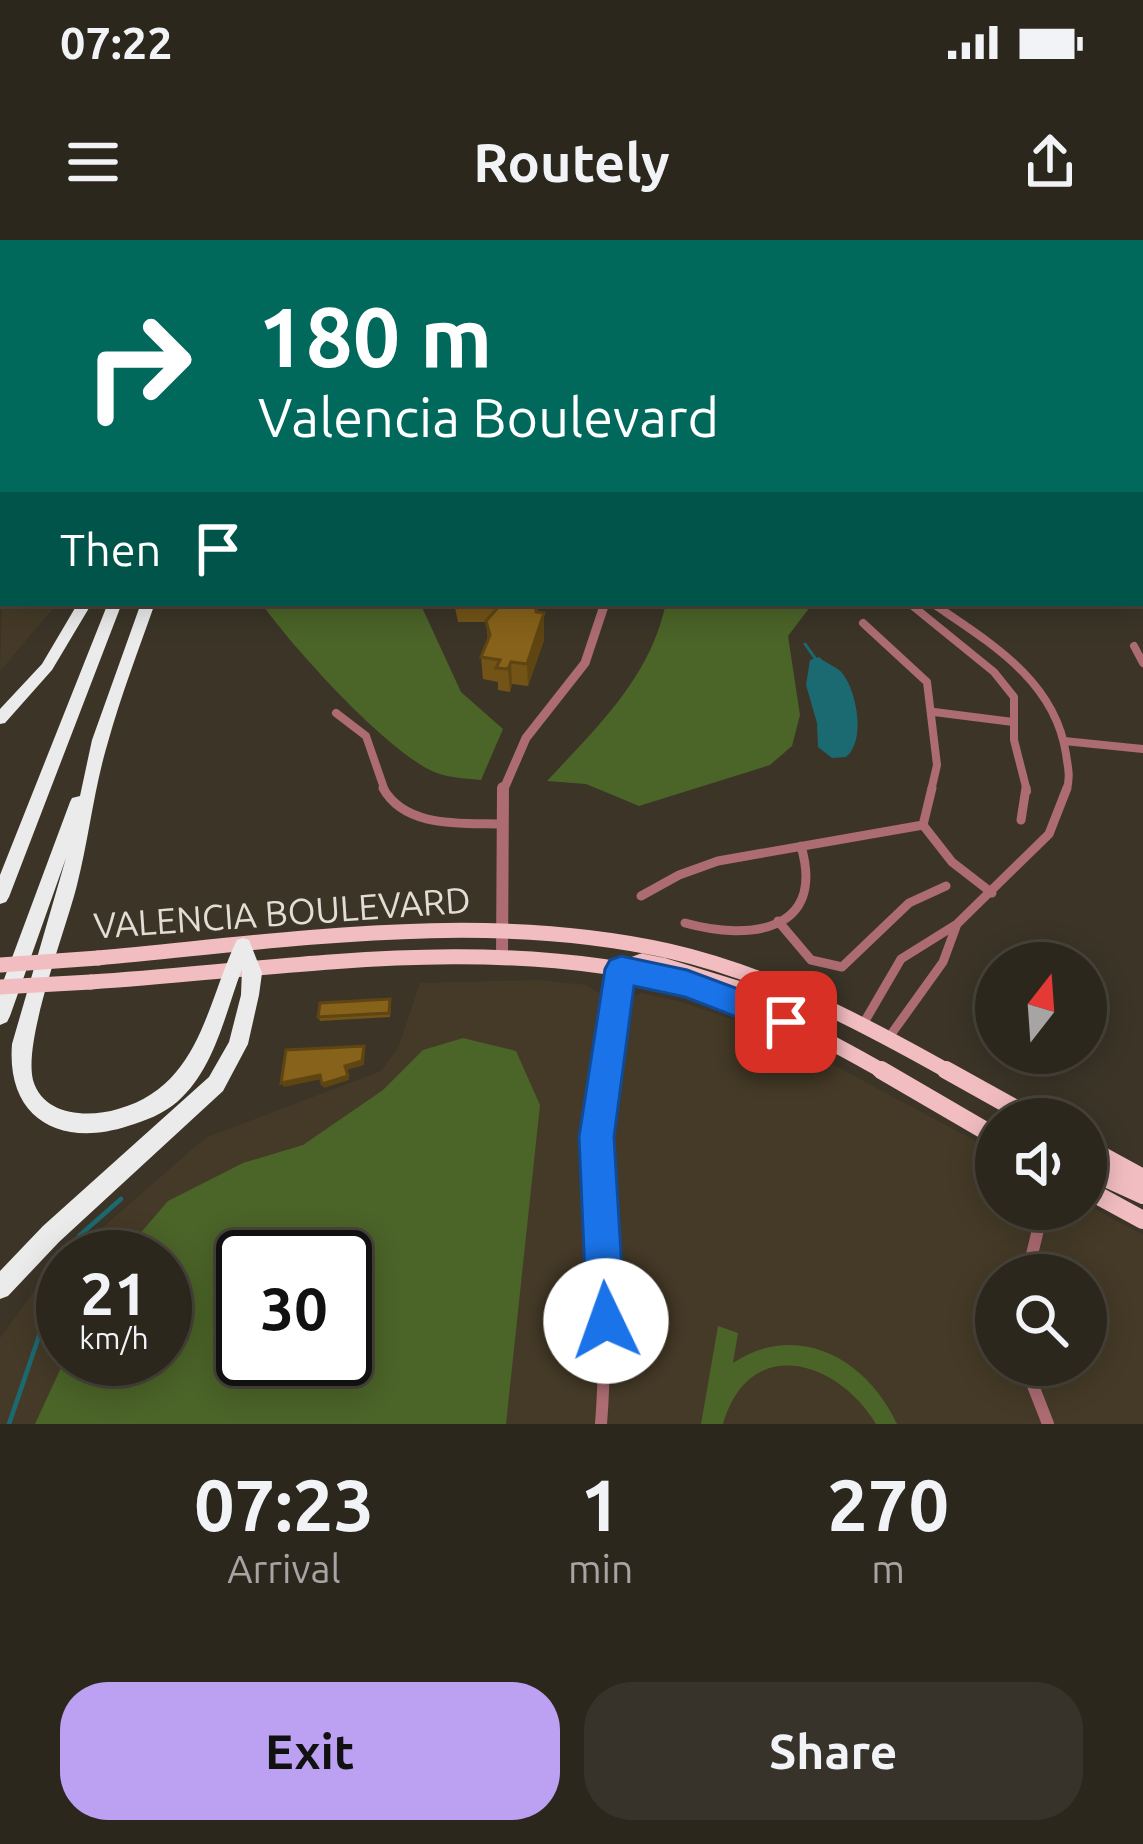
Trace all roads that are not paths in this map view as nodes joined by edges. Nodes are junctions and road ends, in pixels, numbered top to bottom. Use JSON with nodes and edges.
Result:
{"nodes":[{"id":1,"x":83,"y":606,"type":"edge"},
{"id":2,"x":115,"y":606,"type":"edge"},
{"id":3,"x":147,"y":606,"type":"edge"},
{"id":4,"x":604,"y":606,"type":"edge"},
{"id":5,"x":913,"y":606,"type":"edge"},
{"id":6,"x":936,"y":606,"type":"edge"},
{"id":7,"x":958,"y":622,"type":"junction"},
{"id":8,"x":863,"y":623,"type":"dead end"},
{"id":9,"x":943,"y":631,"type":"junction"},
{"id":10,"x":1134,"y":646,"type":"dead end"},
{"id":11,"x":1143,"y":663,"type":"edge"},
{"id":12,"x":934,"y":712,"type":"junction"},
{"id":13,"x":335,"y":713,"type":"dead end"},
{"id":14,"x":0,"y":719,"type":"edge"},
{"id":15,"x":1013,"y":722,"type":"junction"},
{"id":16,"x":100,"y":740,"type":"junction"},
{"id":17,"x":1064,"y":741,"type":"junction"},
{"id":18,"x":1143,"y":749,"type":"edge"},
{"id":19,"x":1021,"y":820,"type":"dead end"},
{"id":20,"x":500,"y":824,"type":"junction"},
{"id":21,"x":923,"y":825,"type":"junction"},
{"id":22,"x":801,"y":846,"type":"junction"},
{"id":23,"x":946,"y":886,"type":"dead end"},
{"id":24,"x":992,"y":892,"type":"junction"},
{"id":25,"x":641,"y":896,"type":"dead end"},
{"id":26,"x":0,"y":897,"type":"edge"},
{"id":27,"x":778,"y":921,"type":"junction"},
{"id":28,"x":685,"y":923,"type":"dead end"},
{"id":29,"x":957,"y":924,"type":"junction"},
{"id":30,"x":503,"y":930,"type":"junction"},
{"id":31,"x":243,"y":946,"type":"junction"},
{"id":32,"x":502,"y":958,"type":"junction"},
{"id":33,"x":0,"y":965,"type":"edge"},
{"id":34,"x":621,"y":969,"type":"junction"},
{"id":35,"x":253,"y":973,"type":"junction"},
{"id":36,"x":228,"y":975,"type":"junction"},
{"id":37,"x":0,"y":987,"type":"edge"},
{"id":38,"x":0,"y":1016,"type":"edge"},
{"id":39,"x":862,"y":1026,"type":"junction"},
{"id":40,"x":887,"y":1040,"type":"junction"},
{"id":41,"x":995,"y":1098,"type":"edge"},
{"id":42,"x":975,"y":1126,"type":"edge"},
{"id":43,"x":1107,"y":1158,"type":"edge"},
{"id":44,"x":1143,"y":1178,"type":"edge"},
{"id":45,"x":1107,"y":1179,"type":"edge"},
{"id":46,"x":1143,"y":1195,"type":"edge"},
{"id":47,"x":1107,"y":1200,"type":"edge"},
{"id":48,"x":1143,"y":1220,"type":"edge"},
{"id":49,"x":0,"y":1288,"type":"edge"},
{"id":50,"x":1033,"y":1386,"type":"edge"},
{"id":51,"x":601,"y":1424,"type":"edge"},
{"id":52,"x":1048,"y":1424,"type":"edge"}],
"edges":[{"from":1,"to":14,"type":"highway"},
{"from":2,"to":26,"type":"highway"},
{"from":3,"to":16,"type":"highway"},
{"from":4,"to":20,"type":"street"},
{"from":5,"to":9,"type":"street"},
{"from":6,"to":7,"type":"street"},
{"from":7,"to":9,"type":"street"},
{"from":7,"to":17,"type":"street"},
{"from":8,"to":12,"type":"street"},
{"from":9,"to":15,"type":"street"},
{"from":10,"to":11,"type":"street"},
{"from":12,"to":15,"type":"street"},
{"from":12,"to":21,"type":"street"},
{"from":13,"to":20,"type":"street"},
{"from":15,"to":19,"type":"street"},
{"from":16,"to":36,"type":"highway"},
{"from":16,"to":38,"type":"highway"},
{"from":17,"to":18,"type":"street"},
{"from":17,"to":24,"type":"street"},
{"from":20,"to":30,"type":"street"},
{"from":21,"to":22,"type":"street"},
{"from":21,"to":24,"type":"street"},
{"from":22,"to":25,"type":"street"},
{"from":22,"to":27,"type":"street"},
{"from":23,"to":27,"type":"street"},
{"from":24,"to":29,"type":"street"},
{"from":27,"to":28,"type":"street"},
{"from":29,"to":39,"type":"street"},
{"from":29,"to":40,"type":"street"},
{"from":30,"to":31,"type":"main road","name":"VALENCIA BOULEVARD"},
{"from":30,"to":32,"type":"street"},
{"from":30,"to":39,"type":"main road","name":"VALENCIA BOULEVARD"},
{"from":31,"to":33,"type":"main road","name":"VALENCIA BOULEVARD","bridge":true},
{"from":31,"to":35,"type":"highway"},
{"from":31,"to":36,"type":"highway"},
{"from":32,"to":34,"type":"main road","name":"VALENCIA BOULEVARD"},
{"from":32,"to":35,"type":"main road","name":"VALENCIA BOULEVARD"},
{"from":34,"to":39,"type":"main road"},
{"from":34,"to":42,"type":"main road","name":"VALENCIA BOULEVARD"},
{"from":34,"to":51,"type":"street"},
{"from":35,"to":36,"type":"main road","name":"VALENCIA BOULEVARD"},
{"from":35,"to":49,"type":"highway"},
{"from":36,"to":37,"type":"main road","name":"VALENCIA BOULEVARD","bridge":true},
{"from":39,"to":40,"type":"main road","name":"VALENCIA BOULEVARD"},
{"from":40,"to":41,"type":"main road","name":"VALENCIA BOULEVARD"},
{"from":43,"to":44,"type":"main road"},
{"from":45,"to":46,"type":"main road"},
{"from":47,"to":48,"type":"main road"},
{"from":50,"to":52,"type":"street"}]}
